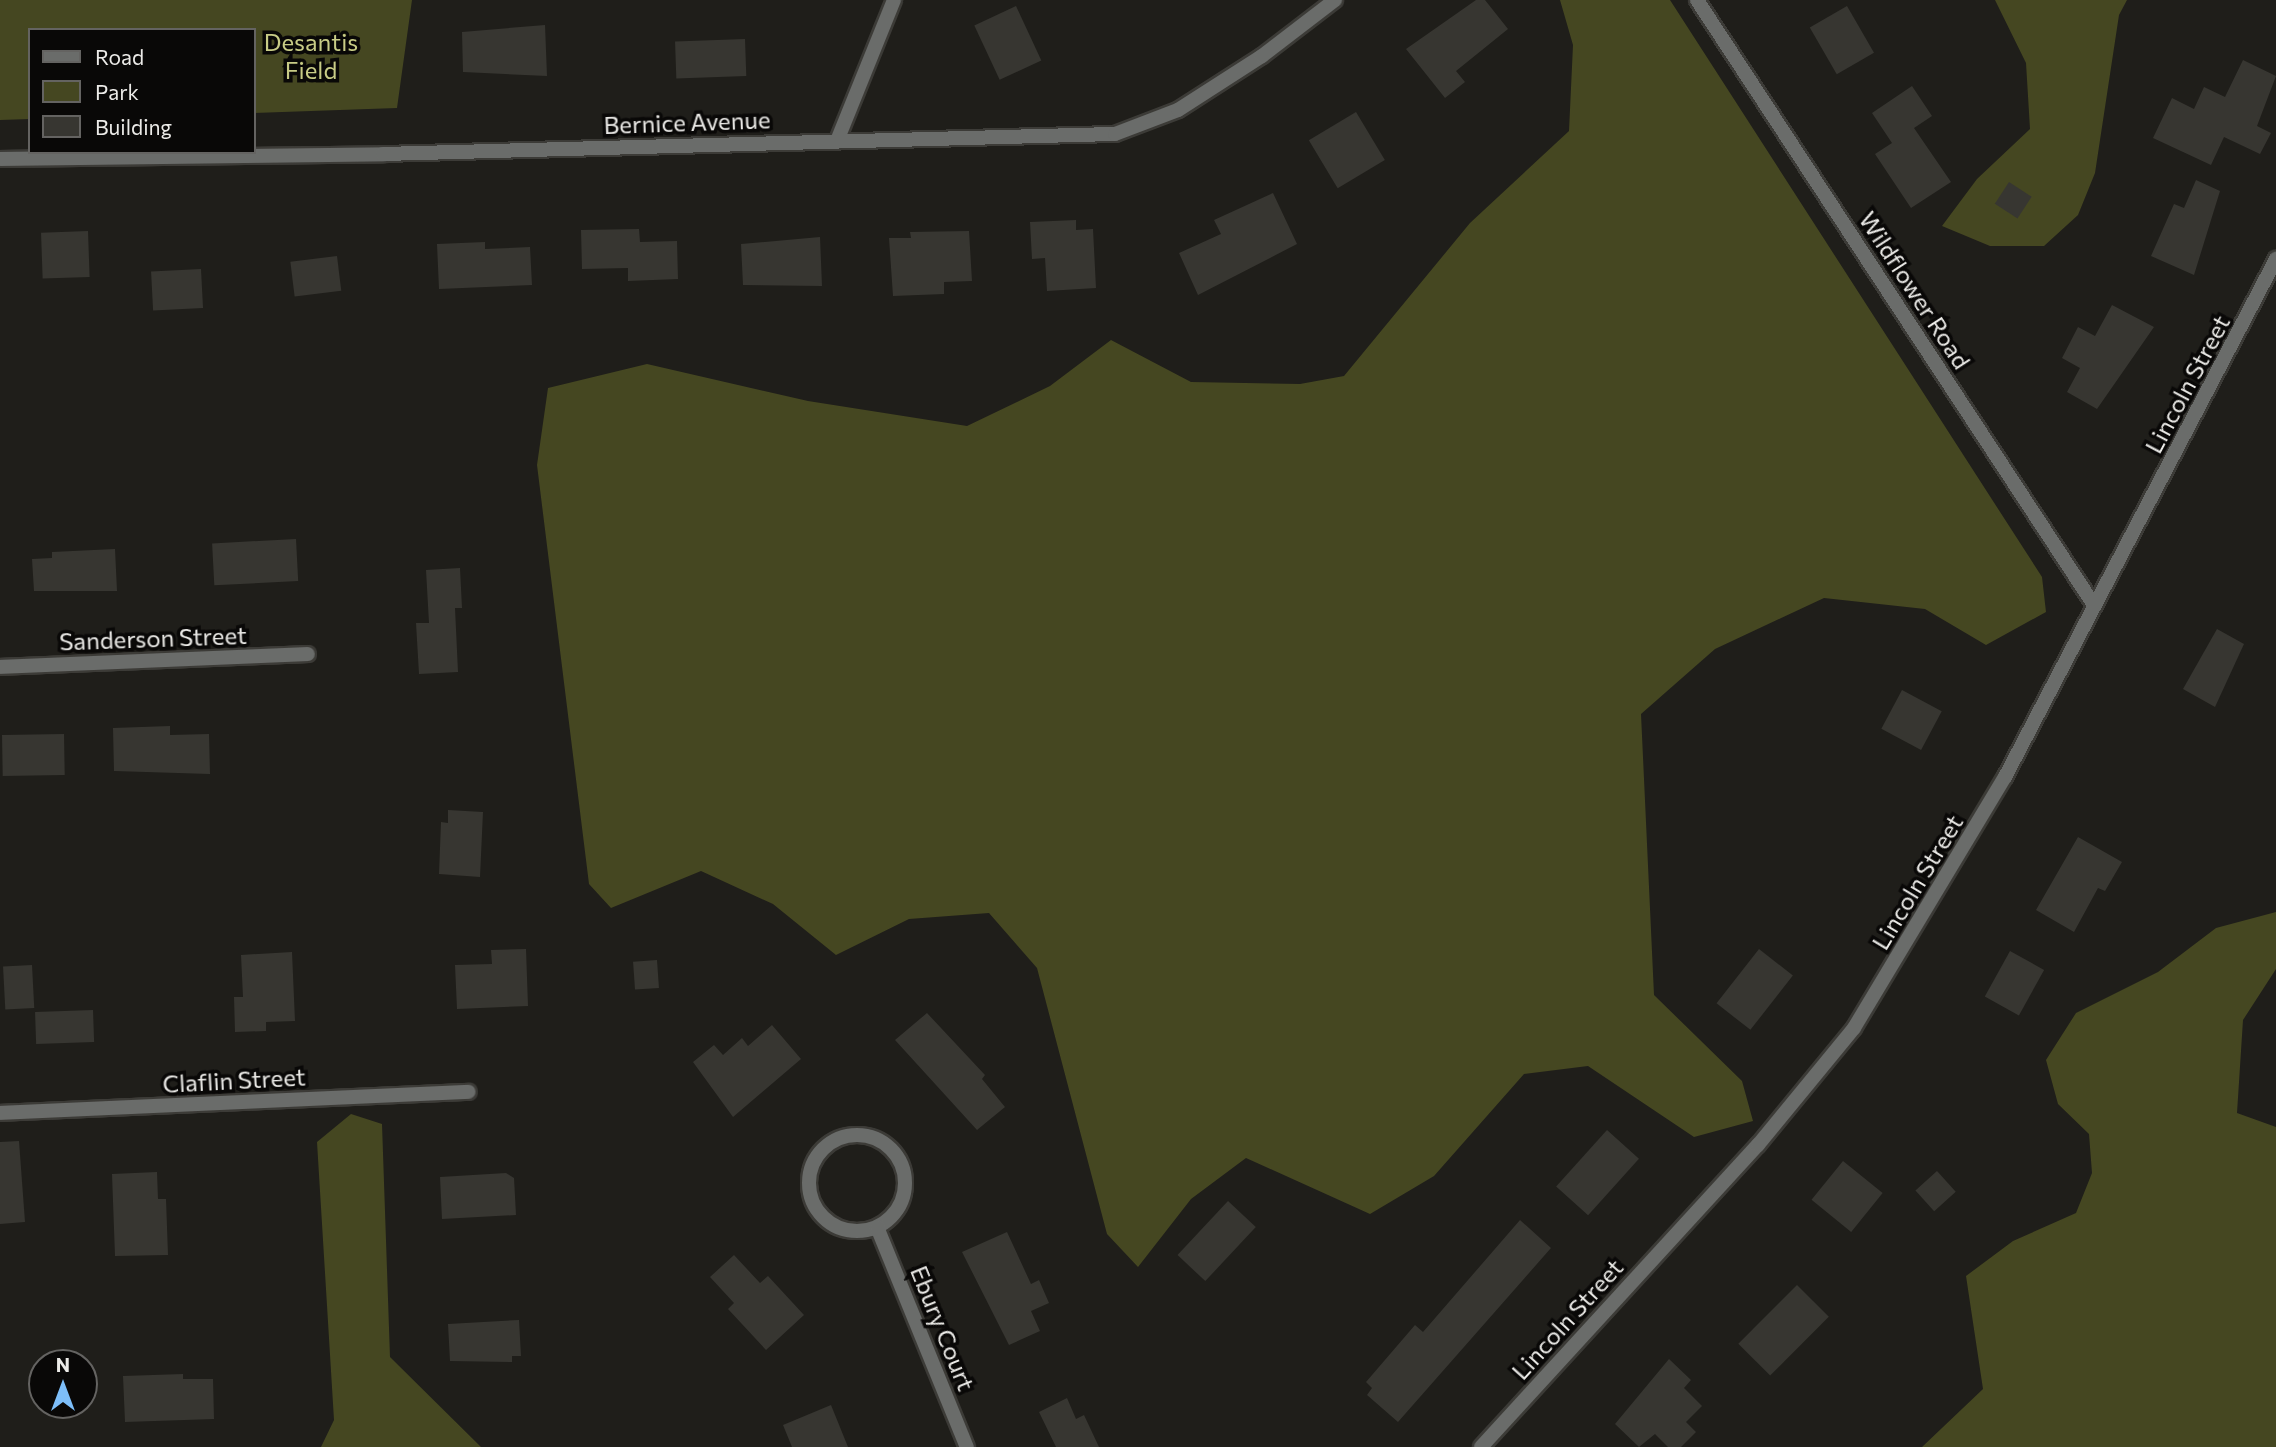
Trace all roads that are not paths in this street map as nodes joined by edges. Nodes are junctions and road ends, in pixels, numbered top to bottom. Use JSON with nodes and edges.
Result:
{"nodes":[{"id":1,"x":894,"y":0,"type":"edge"},
{"id":2,"x":1335,"y":0,"type":"edge"},
{"id":3,"x":1697,"y":0,"type":"edge"},
{"id":4,"x":837,"y":141,"type":"junction"},
{"id":5,"x":256,"y":153,"type":"edge"},
{"id":6,"x":232,"y":154,"type":"edge"},
{"id":7,"x":0,"y":159,"type":"edge"},
{"id":8,"x":2276,"y":259,"type":"edge"},
{"id":9,"x":2094,"y":604,"type":"junction"},
{"id":10,"x":308,"y":654,"type":"dead end"},
{"id":11,"x":0,"y":667,"type":"edge"},
{"id":12,"x":469,"y":1092,"type":"dead end"},
{"id":13,"x":0,"y":1113,"type":"edge"},
{"id":14,"x":877,"y":1227,"type":"junction"},
{"id":15,"x":967,"y":1447,"type":"edge"},
{"id":16,"x":1481,"y":1447,"type":"edge"}],
"edges":[{"from":1,"to":4,"type":"street"},
{"from":2,"to":4,"type":"street","name":"Bernice Avenue"},
{"from":3,"to":9,"type":"street","name":"Wildflower Road"},
{"from":4,"to":5,"type":"street","name":"Bernice Avenue"},
{"from":6,"to":7,"type":"street","name":"Bernice Avenue"},
{"from":8,"to":9,"type":"street","name":"Lincoln Street"},
{"from":9,"to":16,"type":"street","name":"Lincoln Street"},
{"from":10,"to":11,"type":"street","name":"Sanderson Street"},
{"from":12,"to":13,"type":"street","name":"Claflin Street"},
{"from":14,"to":14,"type":"street"},
{"from":14,"to":15,"type":"street","name":"Ebury Court"}]}
